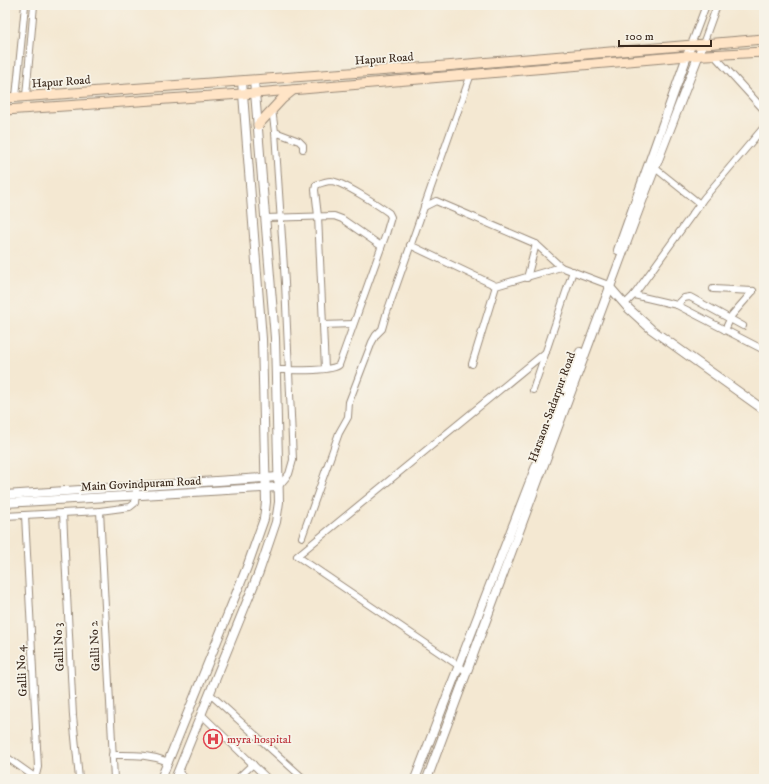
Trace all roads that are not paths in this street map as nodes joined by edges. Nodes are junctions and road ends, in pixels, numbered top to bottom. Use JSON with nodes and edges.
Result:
{"nodes":[{"id":1,"x":25,"y":5,"type":"edge"},
{"id":2,"x":34,"y":5,"type":"edge"},
{"id":3,"x":706,"y":5,"type":"edge"},
{"id":4,"x":717,"y":5,"type":"edge"},
{"id":5,"x":764,"y":39,"type":"edge"},
{"id":6,"x":703,"y":44,"type":"junction"},
{"id":7,"x":691,"y":45,"type":"junction"},
{"id":8,"x":21,"y":51,"type":"junction"},
{"id":9,"x":30,"y":52,"type":"junction"},
{"id":10,"x":764,"y":52,"type":"edge"},
{"id":11,"x":713,"y":54,"type":"junction"},
{"id":12,"x":698,"y":55,"type":"junction"},
{"id":13,"x":687,"y":56,"type":"junction"},
{"id":14,"x":471,"y":74,"type":"junction"},
{"id":15,"x":254,"y":80,"type":"junction"},
{"id":16,"x":242,"y":81,"type":"junction"},
{"id":17,"x":293,"y":90,"type":"junction"},
{"id":18,"x":256,"y":93,"type":"junction"},
{"id":19,"x":243,"y":94,"type":"junction"},
{"id":20,"x":26,"y":96,"type":"junction"},
{"id":21,"x":16,"y":97,"type":"junction"},
{"id":22,"x":5,"y":98,"type":"edge"},
{"id":23,"x":5,"y":110,"type":"edge"},
{"id":24,"x":272,"y":110,"type":"junction"},
{"id":25,"x":764,"y":110,"type":"edge"},
{"id":26,"x":258,"y":125,"type":"junction"},
{"id":27,"x":764,"y":127,"type":"edge"},
{"id":28,"x":275,"y":132,"type":"junction"},
{"id":29,"x":303,"y":149,"type":"dead end"},
{"id":30,"x":655,"y":168,"type":"junction"},
{"id":31,"x":700,"y":204,"type":"junction"},
{"id":32,"x":424,"y":207,"type":"junction"},
{"id":33,"x":318,"y":216,"type":"junction"},
{"id":34,"x":265,"y":218,"type":"junction"},
{"id":35,"x":280,"y":218,"type":"junction"},
{"id":36,"x":536,"y":244,"type":"junction"},
{"id":37,"x":410,"y":245,"type":"junction"},
{"id":38,"x":381,"y":246,"type":"junction"},
{"id":39,"x":561,"y":267,"type":"junction"},
{"id":40,"x":573,"y":271,"type":"junction"},
{"id":41,"x":527,"y":278,"type":"junction"},
{"id":42,"x":608,"y":285,"type":"junction"},
{"id":43,"x":496,"y":286,"type":"junction"},
{"id":44,"x":713,"y":289,"type":"dead end"},
{"id":45,"x":634,"y":295,"type":"junction"},
{"id":46,"x":624,"y":304,"type":"junction"},
{"id":47,"x":677,"y":305,"type":"junction"},
{"id":48,"x":730,"y":319,"type":"junction"},
{"id":49,"x":353,"y":324,"type":"junction"},
{"id":50,"x":323,"y":325,"type":"junction"},
{"id":51,"x":743,"y":326,"type":"dead end"},
{"id":52,"x":725,"y":330,"type":"junction"},
{"id":53,"x":764,"y":350,"type":"edge"},
{"id":54,"x":546,"y":352,"type":"junction"},
{"id":55,"x":472,"y":364,"type":"dead end"},
{"id":56,"x":276,"y":370,"type":"junction"},
{"id":57,"x":289,"y":370,"type":"junction"},
{"id":58,"x":325,"y":370,"type":"junction"},
{"id":59,"x":533,"y":390,"type":"dead end"},
{"id":60,"x":764,"y":410,"type":"edge"},
{"id":61,"x":278,"y":477,"type":"junction"},
{"id":62,"x":266,"y":478,"type":"junction"},
{"id":63,"x":136,"y":487,"type":"junction"},
{"id":64,"x":266,"y":488,"type":"junction"},
{"id":65,"x":278,"y":488,"type":"junction"},
{"id":66,"x":5,"y":495,"type":"edge"},
{"id":67,"x":136,"y":496,"type":"junction"},
{"id":68,"x":5,"y":503,"type":"edge"},
{"id":69,"x":100,"y":511,"type":"junction"},
{"id":70,"x":63,"y":513,"type":"junction"},
{"id":71,"x":25,"y":515,"type":"junction"},
{"id":72,"x":5,"y":516,"type":"edge"},
{"id":73,"x":302,"y":538,"type":"dead end"},
{"id":74,"x":459,"y":666,"type":"junction"},
{"id":75,"x":467,"y":672,"type":"junction"},
{"id":76,"x":210,"y":694,"type":"junction"},
{"id":77,"x":202,"y":715,"type":"junction"},
{"id":78,"x":112,"y":755,"type":"junction"},
{"id":79,"x":5,"y":756,"type":"edge"},
{"id":80,"x":168,"y":762,"type":"junction"},
{"id":81,"x":253,"y":764,"type":"junction"},
{"id":82,"x":177,"y":775,"type":"edge"},
{"id":83,"x":36,"y":779,"type":"edge"},
{"id":84,"x":79,"y":779,"type":"edge"},
{"id":85,"x":114,"y":779,"type":"edge"},
{"id":86,"x":161,"y":779,"type":"edge"},
{"id":87,"x":186,"y":779,"type":"edge"},
{"id":88,"x":237,"y":779,"type":"edge"},
{"id":89,"x":268,"y":779,"type":"edge"},
{"id":90,"x":304,"y":779,"type":"edge"},
{"id":91,"x":415,"y":779,"type":"edge"},
{"id":92,"x":427,"y":779,"type":"edge"}],
"edges":[{"from":1,"to":8,"type":"street"},
{"from":2,"to":9,"type":"street"},
{"from":3,"to":7,"type":"street"},
{"from":4,"to":6,"type":"street"},
{"from":5,"to":6,"type":"main road","name":"Hapur Road"},
{"from":6,"to":7,"type":"main road","name":"Hapur Road"},
{"from":6,"to":12,"type":"street","name":"Harsaon-Sadarpur Road"},
{"from":7,"to":13,"type":"street","name":"Harsaon-Sadarpur Road"},
{"from":7,"to":15,"type":"main road","name":"Hapur Road"},
{"from":8,"to":9,"type":"street"},
{"from":8,"to":21,"type":"street"},
{"from":9,"to":20,"type":"street"},
{"from":10,"to":11,"type":"main road","name":"Hapur Road"},
{"from":11,"to":12,"type":"main road","name":"Hapur Road"},
{"from":11,"to":25,"type":"street"},
{"from":12,"to":13,"type":"main road","name":"Hapur Road"},
{"from":12,"to":30,"type":"street","name":"Harsaon-Sadarpur Road"},
{"from":13,"to":14,"type":"main road","name":"Hapur Road"},
{"from":13,"to":42,"type":"street","name":"Harsaon-Sadarpur Road"},
{"from":14,"to":17,"type":"main road","name":"Hapur Road"},
{"from":14,"to":32,"type":"street"},
{"from":15,"to":16,"type":"main road","name":"Hapur Road"},
{"from":15,"to":18,"type":"street"},
{"from":16,"to":19,"type":"street"},
{"from":16,"to":20,"type":"main road","name":"Hapur Road"},
{"from":17,"to":18,"type":"main road","name":"Hapur Road"},
{"from":17,"to":24,"type":"main road"},
{"from":18,"to":19,"type":"main road","name":"Hapur Road"},
{"from":18,"to":26,"type":"street"},
{"from":19,"to":23,"type":"main road","name":"Hapur Road"},
{"from":19,"to":62,"type":"street"},
{"from":20,"to":21,"type":"main road","name":"Hapur Road"},
{"from":21,"to":22,"type":"main road","name":"Hapur Road"},
{"from":24,"to":26,"type":"main road"},
{"from":24,"to":28,"type":"street"},
{"from":26,"to":34,"type":"street"},
{"from":27,"to":31,"type":"street"},
{"from":28,"to":29,"type":"street"},
{"from":28,"to":35,"type":"street"},
{"from":30,"to":31,"type":"street"},
{"from":30,"to":42,"type":"street","name":"Harsaon-Sadarpur Road"},
{"from":31,"to":45,"type":"street"},
{"from":32,"to":36,"type":"street"},
{"from":32,"to":37,"type":"street"},
{"from":33,"to":35,"type":"street"},
{"from":33,"to":38,"type":"street"},
{"from":33,"to":38,"type":"street"},
{"from":33,"to":50,"type":"street"},
{"from":34,"to":35,"type":"street"},
{"from":34,"to":56,"type":"street"},
{"from":35,"to":57,"type":"street"},
{"from":36,"to":39,"type":"street"},
{"from":36,"to":41,"type":"street"},
{"from":37,"to":43,"type":"street"},
{"from":37,"to":73,"type":"street"},
{"from":38,"to":49,"type":"street"},
{"from":39,"to":40,"type":"street"},
{"from":39,"to":41,"type":"street"},
{"from":40,"to":42,"type":"street"},
{"from":40,"to":54,"type":"street"},
{"from":41,"to":43,"type":"street"},
{"from":42,"to":46,"type":"street"},
{"from":42,"to":74,"type":"street","name":"Harsaon-Sadarpur Road"},
{"from":42,"to":75,"type":"street","name":"Harsaon-Sadarpur Road"},
{"from":43,"to":55,"type":"street"},
{"from":44,"to":48,"type":"street"},
{"from":45,"to":46,"type":"street"},
{"from":45,"to":47,"type":"street"},
{"from":46,"to":60,"type":"street"},
{"from":47,"to":48,"type":"street"},
{"from":47,"to":52,"type":"street"},
{"from":48,"to":51,"type":"street"},
{"from":48,"to":52,"type":"street"},
{"from":49,"to":50,"type":"street"},
{"from":49,"to":58,"type":"street"},
{"from":50,"to":58,"type":"street"},
{"from":52,"to":53,"type":"street"},
{"from":54,"to":59,"type":"street"},
{"from":54,"to":74,"type":"street"},
{"from":56,"to":57,"type":"street"},
{"from":56,"to":61,"type":"street"},
{"from":57,"to":58,"type":"street"},
{"from":57,"to":65,"type":"street"},
{"from":61,"to":62,"type":"street","name":"Main Govindpuram Road"},
{"from":61,"to":65,"type":"street"},
{"from":62,"to":63,"type":"street","name":"Main Govindpuram Road"},
{"from":62,"to":64,"type":"street"},
{"from":63,"to":66,"type":"street","name":"Main Govindpuram Road"},
{"from":63,"to":67,"type":"street"},
{"from":64,"to":65,"type":"street","name":"Main Govindpuram Road"},
{"from":64,"to":67,"type":"street","name":"Main Govindpuram Road"},
{"from":64,"to":80,"type":"street"},
{"from":65,"to":76,"type":"street"},
{"from":67,"to":68,"type":"street","name":"Main Govindpuram Road"},
{"from":67,"to":69,"type":"street"},
{"from":69,"to":70,"type":"street"},
{"from":69,"to":78,"type":"street","name":"Galli No 2"},
{"from":70,"to":71,"type":"street"},
{"from":70,"to":84,"type":"street","name":"Galli No 3"},
{"from":71,"to":72,"type":"street"},
{"from":71,"to":83,"type":"street","name":"Galli No 4"},
{"from":74,"to":75,"type":"street"},
{"from":74,"to":91,"type":"street","name":"Harsaon-Sadarpur Road"},
{"from":75,"to":92,"type":"street","name":"Harsaon-Sadarpur Road"},
{"from":76,"to":77,"type":"street"},
{"from":76,"to":90,"type":"street"},
{"from":77,"to":81,"type":"street"},
{"from":77,"to":82,"type":"street"},
{"from":78,"to":80,"type":"street"},
{"from":78,"to":85,"type":"street","name":"Galli No 2"},
{"from":79,"to":83,"type":"street"},
{"from":80,"to":86,"type":"street"},
{"from":81,"to":88,"type":"street"},
{"from":81,"to":89,"type":"street"},
{"from":82,"to":87,"type":"street"}]}
